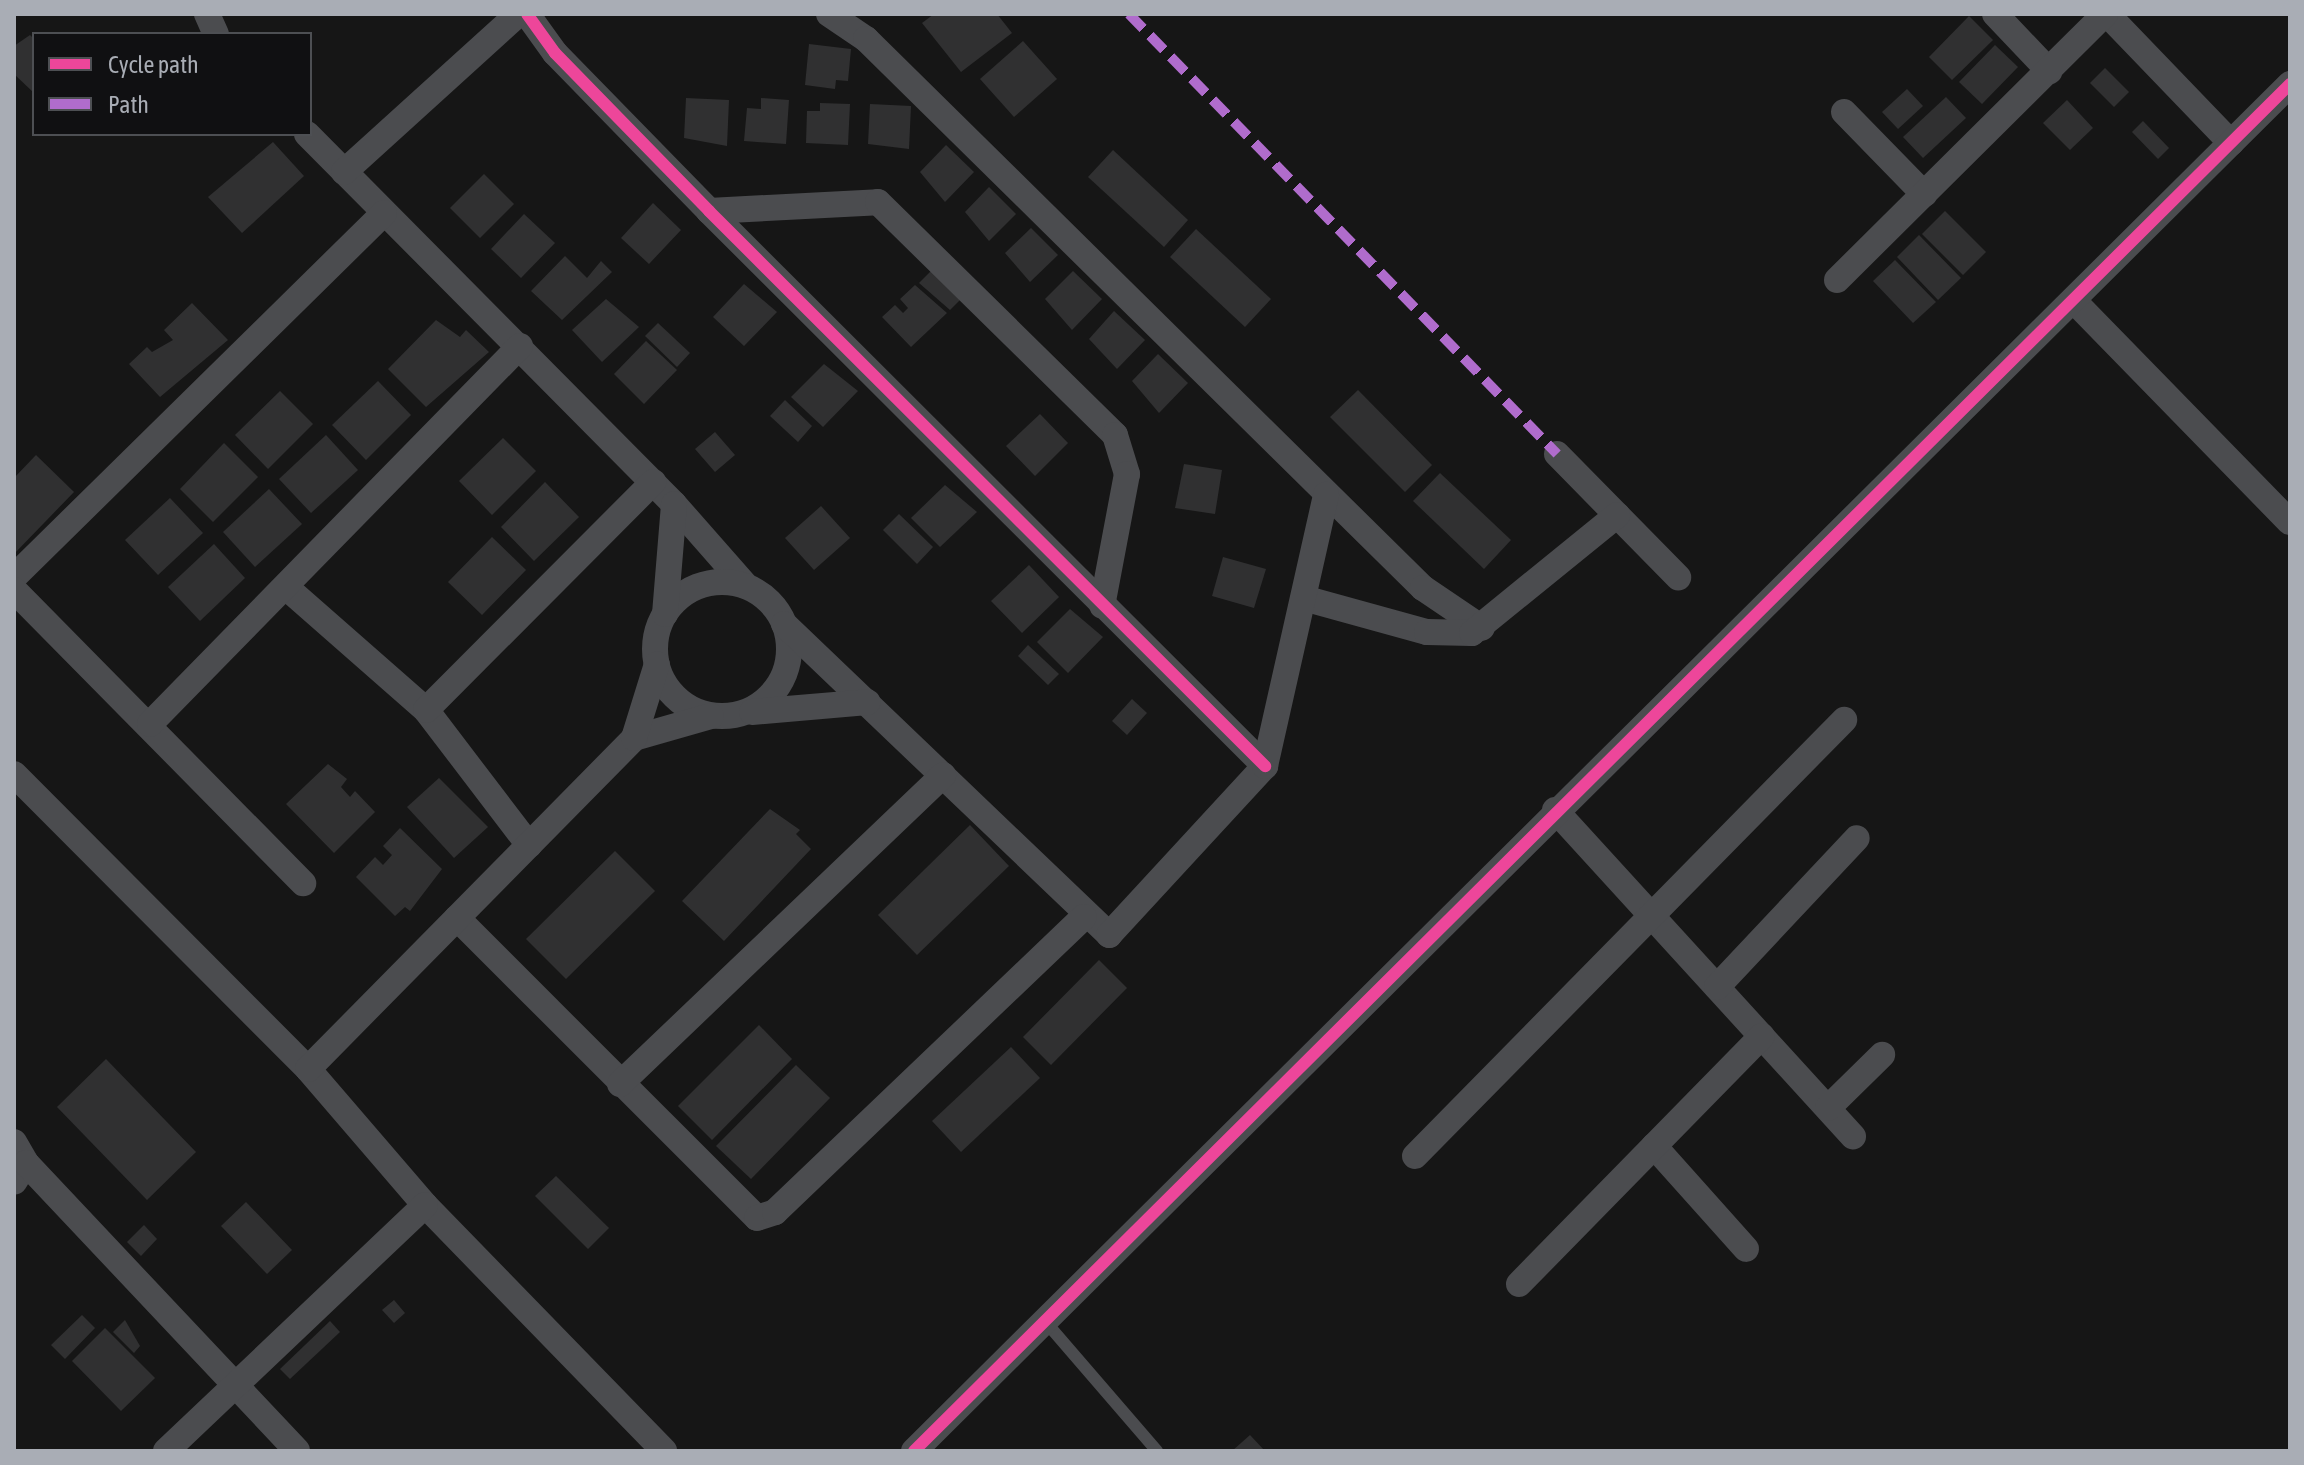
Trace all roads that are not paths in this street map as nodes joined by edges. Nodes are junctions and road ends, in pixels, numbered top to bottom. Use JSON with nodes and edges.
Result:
{"nodes":[{"id":1,"x":518,"y":14,"type":"edge"},
{"id":2,"x":527,"y":14,"type":"edge"},
{"id":3,"x":829,"y":14,"type":"edge"},
{"id":4,"x":1995,"y":14,"type":"edge"},
{"id":5,"x":2106,"y":14,"type":"edge"},
{"id":6,"x":2049,"y":71,"type":"junction"},
{"id":7,"x":2290,"y":84,"type":"edge"},
{"id":8,"x":1844,"y":112,"type":"dead end"},
{"id":9,"x":309,"y":136,"type":"edge"},
{"id":10,"x":2231,"y":143,"type":"junction"},
{"id":11,"x":344,"y":172,"type":"junction"},
{"id":12,"x":1924,"y":194,"type":"junction"},
{"id":13,"x":709,"y":211,"type":"junction"},
{"id":14,"x":384,"y":213,"type":"junction"},
{"id":15,"x":1837,"y":280,"type":"dead end"},
{"id":16,"x":2073,"y":300,"type":"junction"},
{"id":17,"x":520,"y":346,"type":"junction"},
{"id":18,"x":1557,"y":454,"type":"dead end"},
{"id":19,"x":653,"y":482,"type":"junction"},
{"id":20,"x":1326,"y":495,"type":"junction"},
{"id":21,"x":674,"y":504,"type":"junction"},
{"id":22,"x":1617,"y":515,"type":"junction"},
{"id":23,"x":2290,"y":522,"type":"edge"},
{"id":24,"x":14,"y":577,"type":"edge"},
{"id":25,"x":1678,"y":577,"type":"dead end"},
{"id":26,"x":746,"y":586,"type":"junction"},
{"id":27,"x":287,"y":588,"type":"junction"},
{"id":28,"x":14,"y":590,"type":"edge"},
{"id":29,"x":1307,"y":599,"type":"junction"},
{"id":30,"x":1102,"y":606,"type":"junction"},
{"id":31,"x":665,"y":614,"type":"junction"},
{"id":32,"x":784,"y":624,"type":"junction"},
{"id":33,"x":1482,"y":628,"type":"junction"},
{"id":34,"x":657,"y":664,"type":"junction"},
{"id":35,"x":868,"y":702,"type":"junction"},
{"id":36,"x":426,"y":710,"type":"junction"},
{"id":37,"x":747,"y":712,"type":"junction"},
{"id":38,"x":711,"y":716,"type":"junction"},
{"id":39,"x":1844,"y":720,"type":"dead end"},
{"id":40,"x":150,"y":724,"type":"junction"},
{"id":41,"x":634,"y":738,"type":"junction"},
{"id":42,"x":1265,"y":766,"type":"junction"},
{"id":43,"x":14,"y":774,"type":"edge"},
{"id":44,"x":943,"y":775,"type":"junction"},
{"id":45,"x":1555,"y":810,"type":"junction"},
{"id":46,"x":1857,"y":838,"type":"dead end"},
{"id":47,"x":529,"y":845,"type":"junction"},
{"id":48,"x":303,"y":883,"type":"dead end"},
{"id":49,"x":1650,"y":914,"type":"junction"},
{"id":50,"x":1084,"y":917,"type":"junction"},
{"id":51,"x":457,"y":918,"type":"junction"},
{"id":52,"x":1717,"y":987,"type":"junction"},
{"id":53,"x":1762,"y":1036,"type":"junction"},
{"id":54,"x":1882,"y":1055,"type":"dead end"},
{"id":55,"x":308,"y":1069,"type":"junction"},
{"id":56,"x":620,"y":1084,"type":"junction"},
{"id":57,"x":1828,"y":1108,"type":"junction"},
{"id":58,"x":1853,"y":1136,"type":"dead end"},
{"id":59,"x":1654,"y":1146,"type":"junction"},
{"id":60,"x":1415,"y":1156,"type":"dead end"},
{"id":61,"x":18,"y":1162,"type":"edge"},
{"id":62,"x":425,"y":1205,"type":"junction"},
{"id":63,"x":1746,"y":1249,"type":"dead end"},
{"id":64,"x":1519,"y":1284,"type":"dead end"},
{"id":65,"x":1044,"y":1320,"type":"junction"},
{"id":66,"x":235,"y":1387,"type":"junction"},
{"id":67,"x":166,"y":1451,"type":"edge"},
{"id":68,"x":297,"y":1451,"type":"edge"},
{"id":69,"x":664,"y":1451,"type":"edge"},
{"id":70,"x":914,"y":1451,"type":"edge"},
{"id":71,"x":1157,"y":1451,"type":"edge"}],
"edges":[{"from":1,"to":11,"type":"street"},
{"from":2,"to":13,"type":"street"},
{"from":3,"to":20,"type":"street"},
{"from":4,"to":6,"type":"street"},
{"from":5,"to":6,"type":"street"},
{"from":5,"to":10,"type":"street"},
{"from":6,"to":12,"type":"street"},
{"from":7,"to":10,"type":"street"},
{"from":8,"to":12,"type":"street"},
{"from":9,"to":11,"type":"street"},
{"from":10,"to":16,"type":"street"},
{"from":11,"to":14,"type":"street"},
{"from":12,"to":15,"type":"street"},
{"from":13,"to":30,"type":"street"},
{"from":13,"to":30,"type":"street"},
{"from":14,"to":17,"type":"street"},
{"from":14,"to":24,"type":"street"},
{"from":16,"to":23,"type":"street"},
{"from":16,"to":45,"type":"street"},
{"from":17,"to":19,"type":"street"},
{"from":17,"to":27,"type":"street"},
{"from":18,"to":22,"type":"street"},
{"from":19,"to":21,"type":"street"},
{"from":19,"to":36,"type":"street"},
{"from":20,"to":29,"type":"street"},
{"from":20,"to":33,"type":"street"},
{"from":21,"to":26,"type":"street"},
{"from":21,"to":31,"type":"street"},
{"from":22,"to":25,"type":"street"},
{"from":22,"to":33,"type":"street"},
{"from":26,"to":31,"type":"street"},
{"from":26,"to":32,"type":"street"},
{"from":27,"to":36,"type":"street"},
{"from":27,"to":40,"type":"street"},
{"from":28,"to":40,"type":"street"},
{"from":29,"to":33,"type":"street"},
{"from":29,"to":42,"type":"street"},
{"from":30,"to":42,"type":"street"},
{"from":31,"to":34,"type":"street"},
{"from":32,"to":35,"type":"street"},
{"from":32,"to":37,"type":"street"},
{"from":34,"to":38,"type":"street"},
{"from":34,"to":41,"type":"street"},
{"from":35,"to":37,"type":"street"},
{"from":35,"to":44,"type":"street"},
{"from":36,"to":47,"type":"street"},
{"from":37,"to":38,"type":"street"},
{"from":38,"to":41,"type":"street"},
{"from":39,"to":49,"type":"street"},
{"from":40,"to":48,"type":"street"},
{"from":41,"to":47,"type":"street"},
{"from":42,"to":50,"type":"street"},
{"from":43,"to":55,"type":"street"},
{"from":44,"to":50,"type":"street"},
{"from":44,"to":56,"type":"street"},
{"from":45,"to":49,"type":"street"},
{"from":45,"to":65,"type":"street"},
{"from":46,"to":52,"type":"street"},
{"from":47,"to":51,"type":"street"},
{"from":49,"to":52,"type":"street"},
{"from":49,"to":60,"type":"street"},
{"from":50,"to":56,"type":"street"},
{"from":51,"to":55,"type":"street"},
{"from":51,"to":56,"type":"street"},
{"from":52,"to":53,"type":"street"},
{"from":53,"to":57,"type":"street"},
{"from":53,"to":59,"type":"street"},
{"from":54,"to":57,"type":"street"},
{"from":55,"to":62,"type":"street"},
{"from":57,"to":58,"type":"street"},
{"from":59,"to":63,"type":"street"},
{"from":59,"to":64,"type":"street"},
{"from":61,"to":66,"type":"street"},
{"from":62,"to":66,"type":"street"},
{"from":62,"to":69,"type":"street"},
{"from":65,"to":70,"type":"street"},
{"from":65,"to":71,"type":"lane"},
{"from":66,"to":67,"type":"street"},
{"from":66,"to":68,"type":"street"}]}
